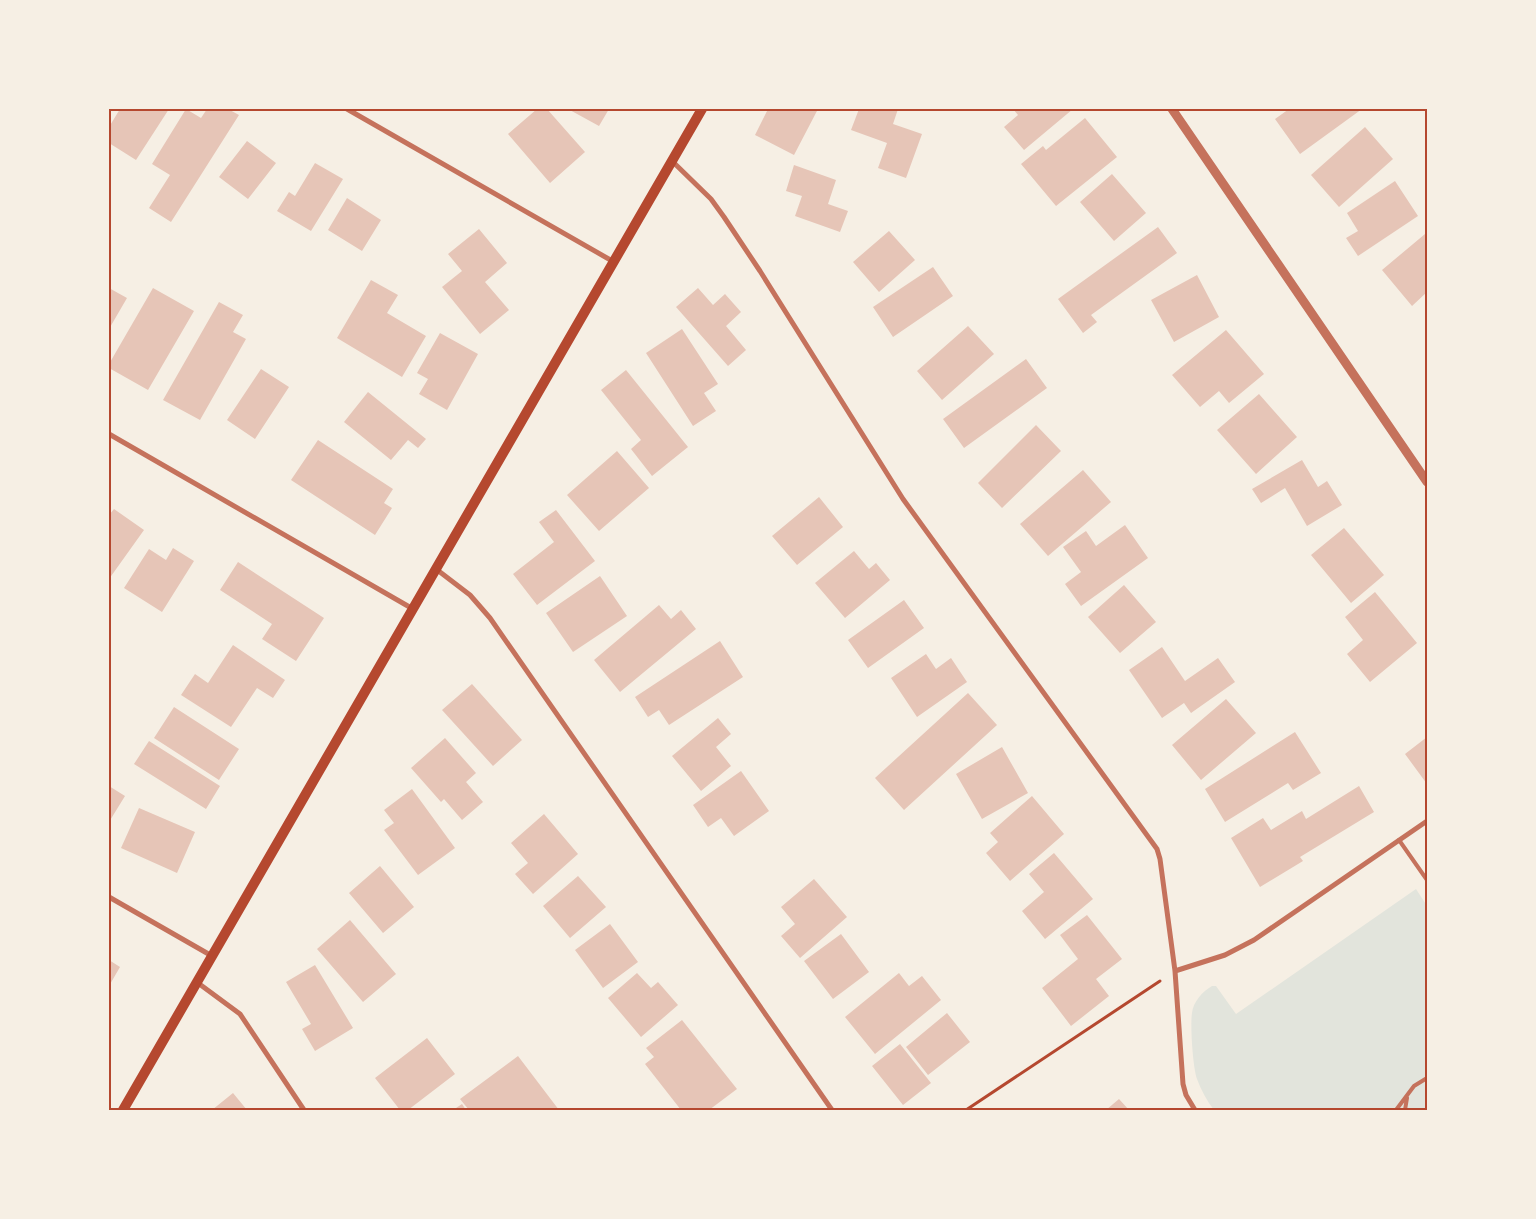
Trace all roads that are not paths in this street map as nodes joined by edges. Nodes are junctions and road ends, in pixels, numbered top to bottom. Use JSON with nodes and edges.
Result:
{"nodes":[{"id":1,"x":347,"y":109,"type":"edge"},
{"id":2,"x":702,"y":109,"type":"edge"},
{"id":3,"x":1172,"y":109,"type":"edge"},
{"id":4,"x":672,"y":161,"type":"junction"},
{"id":5,"x":614,"y":262,"type":"junction"},
{"id":6,"x":109,"y":434,"type":"edge"},
{"id":7,"x":1427,"y":482,"type":"edge"},
{"id":8,"x":436,"y":569,"type":"junction"},
{"id":9,"x":414,"y":609,"type":"junction"},
{"id":10,"x":1427,"y":821,"type":"edge"},
{"id":11,"x":1399,"y":840,"type":"junction"},
{"id":12,"x":1427,"y":880,"type":"edge"},
{"id":13,"x":109,"y":897,"type":"edge"},
{"id":14,"x":213,"y":956,"type":"junction"},
{"id":15,"x":1175,"y":971,"type":"junction"},
{"id":16,"x":198,"y":983,"type":"junction"},
{"id":17,"x":1427,"y":1078,"type":"edge"},
{"id":18,"x":1408,"y":1096,"type":"junction"},
{"id":19,"x":123,"y":1110,"type":"edge"},
{"id":20,"x":304,"y":1110,"type":"edge"},
{"id":21,"x":832,"y":1110,"type":"edge"},
{"id":22,"x":1195,"y":1110,"type":"edge"},
{"id":23,"x":1396,"y":1110,"type":"edge"},
{"id":24,"x":1405,"y":1110,"type":"edge"}],
"edges":[{"from":1,"to":5,"type":"street"},
{"from":2,"to":4,"type":"main road"},
{"from":3,"to":7,"type":"street"},
{"from":4,"to":5,"type":"main road"},
{"from":4,"to":15,"type":"street"},
{"from":5,"to":8,"type":"main road"},
{"from":6,"to":9,"type":"street"},
{"from":8,"to":9,"type":"main road"},
{"from":8,"to":21,"type":"street"},
{"from":9,"to":14,"type":"main road"},
{"from":10,"to":11,"type":"street"},
{"from":11,"to":12,"type":"lane"},
{"from":11,"to":15,"type":"street"},
{"from":13,"to":14,"type":"street"},
{"from":14,"to":16,"type":"main road"},
{"from":15,"to":22,"type":"street"},
{"from":16,"to":19,"type":"main road"},
{"from":16,"to":20,"type":"street"},
{"from":17,"to":18,"type":"lane"},
{"from":18,"to":23,"type":"lane"},
{"from":18,"to":24,"type":"lane"}]}
